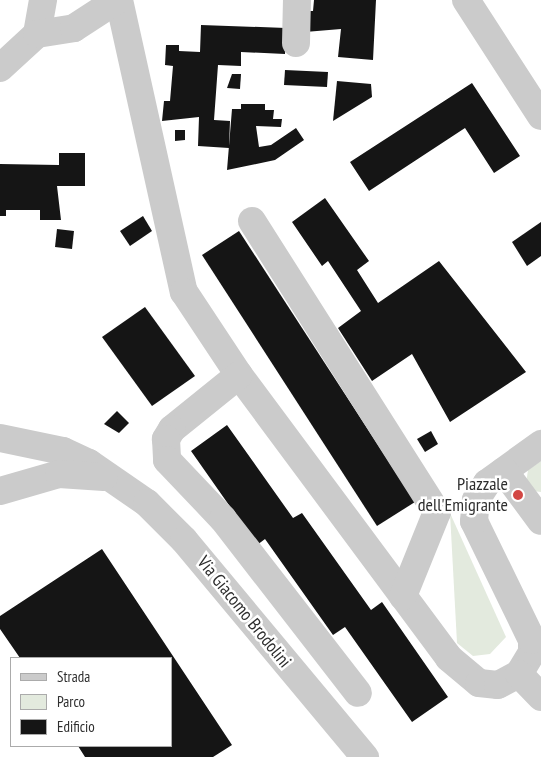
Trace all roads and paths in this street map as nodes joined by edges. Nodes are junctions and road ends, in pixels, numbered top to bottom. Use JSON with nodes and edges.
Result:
{"nodes":[{"id":1,"x":43,"y":0,"type":"edge"},
{"id":2,"x":118,"y":0,"type":"edge"},
{"id":3,"x":297,"y":0,"type":"edge"},
{"id":4,"x":466,"y":0,"type":"edge"},
{"id":5,"x":37,"y":34,"type":"junction"},
{"id":6,"x":296,"y":43,"type":"dead end"},
{"id":7,"x":0,"y":68,"type":"edge"},
{"id":8,"x":541,"y":116,"type":"edge"},
{"id":9,"x":252,"y":222,"type":"dead end"},
{"id":10,"x":239,"y":375,"type":"junction"},
{"id":11,"x":0,"y":438,"type":"edge"},
{"id":12,"x":541,"y":444,"type":"edge"},
{"id":13,"x":504,"y":470,"type":"junction"},
{"id":14,"x":113,"y":479,"type":"junction"},
{"id":15,"x":0,"y":491,"type":"edge"},
{"id":16,"x":541,"y":521,"type":"edge"},
{"id":17,"x":403,"y":596,"type":"junction"},
{"id":18,"x":519,"y":674,"type":"junction"},
{"id":19,"x":358,"y":693,"type":"dead end"},
{"id":20,"x":541,"y":697,"type":"edge"},
{"id":21,"x":365,"y":757,"type":"edge"}],
"edges":[{"from":1,"to":5,"type":"street"},
{"from":2,"to":5,"type":"street"},
{"from":2,"to":10,"type":"street"},
{"from":3,"to":6,"type":"street"},
{"from":4,"to":8,"type":"street"},
{"from":5,"to":7,"type":"street"},
{"from":9,"to":17,"type":"street"},
{"from":10,"to":17,"type":"street"},
{"from":10,"to":19,"type":"street"},
{"from":11,"to":14,"type":"street","name":"Via Giacomo Brodolini"},
{"from":12,"to":13,"type":"street"},
{"from":13,"to":16,"type":"street"},
{"from":13,"to":18,"type":"street"},
{"from":14,"to":15,"type":"street"},
{"from":14,"to":21,"type":"street","name":"Via Giacomo Brodolini"},
{"from":17,"to":18,"type":"street"},
{"from":18,"to":20,"type":"street"}]}
